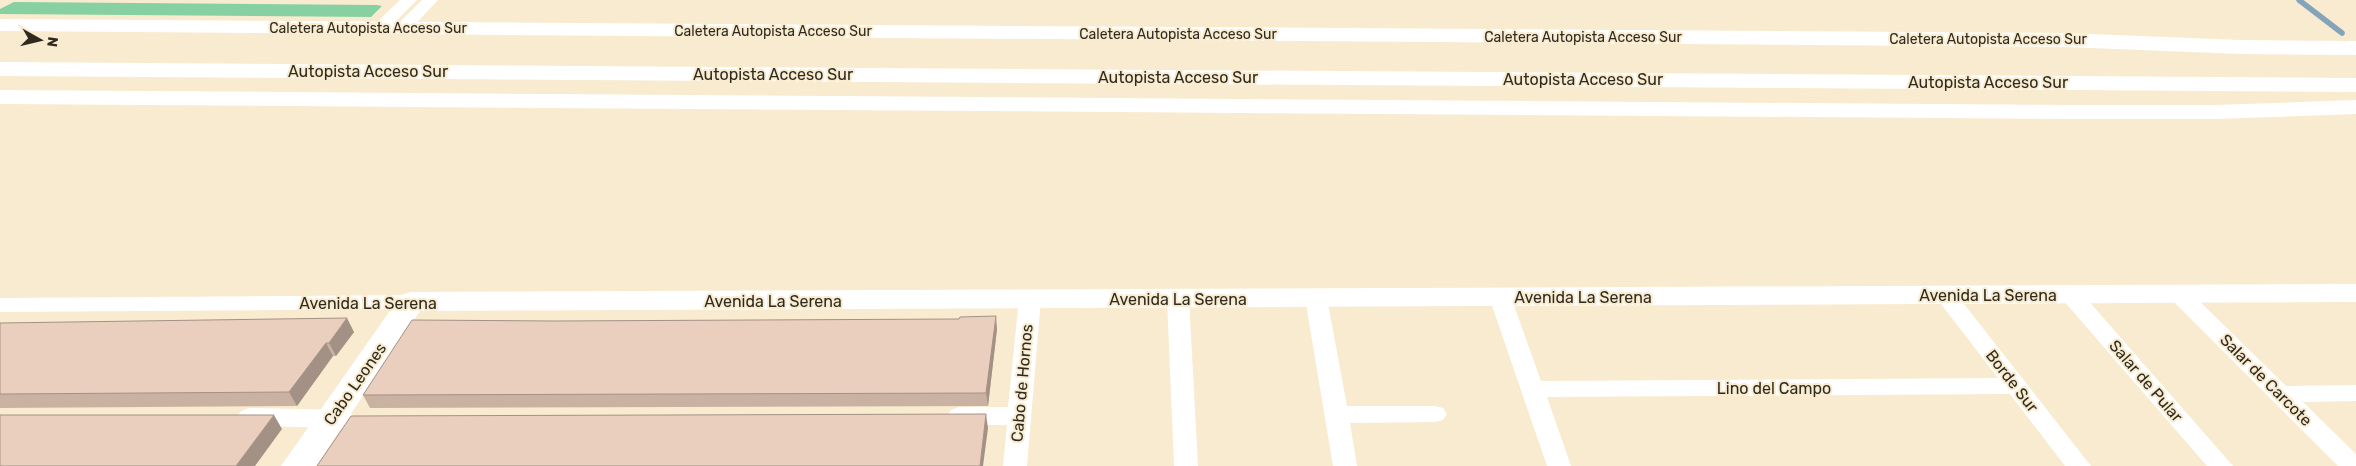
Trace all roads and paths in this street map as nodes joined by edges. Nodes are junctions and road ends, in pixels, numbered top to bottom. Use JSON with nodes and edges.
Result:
{"nodes":[{"id":1,"x":408,"y":0,"type":"edge"},
{"id":2,"x":430,"y":0,"type":"edge"},
{"id":3,"x":0,"y":25,"type":"edge"},
{"id":4,"x":380,"y":28,"type":"junction"},
{"id":5,"x":402,"y":29,"type":"junction"},
{"id":6,"x":2356,"y":48,"type":"edge"},
{"id":7,"x":0,"y":52,"type":"edge"},
{"id":8,"x":2356,"y":67,"type":"edge"},
{"id":9,"x":0,"y":68,"type":"edge"},
{"id":10,"x":2356,"y":85,"type":"edge"},
{"id":11,"x":0,"y":97,"type":"edge"},
{"id":12,"x":2356,"y":107,"type":"edge"},
{"id":13,"x":2179,"y":294,"type":"junction"},
{"id":14,"x":2356,"y":294,"type":"edge"},
{"id":15,"x":1945,"y":295,"type":"junction"},
{"id":16,"x":2070,"y":295,"type":"junction"},
{"id":17,"x":1500,"y":297,"type":"junction"},
{"id":18,"x":1316,"y":298,"type":"junction"},
{"id":19,"x":1178,"y":299,"type":"junction"},
{"id":20,"x":1030,"y":300,"type":"junction"},
{"id":21,"x":411,"y":302,"type":"junction"},
{"id":22,"x":0,"y":305,"type":"edge"},
{"id":23,"x":2016,"y":386,"type":"junction"},
{"id":24,"x":1532,"y":389,"type":"junction"},
{"id":25,"x":2356,"y":393,"type":"edge"},
{"id":26,"x":2281,"y":394,"type":"junction"},
{"id":27,"x":1435,"y":414,"type":"dead end"},
{"id":28,"x":1336,"y":415,"type":"junction"},
{"id":29,"x":935,"y":416,"type":"edge"},
{"id":30,"x":1020,"y":416,"type":"junction"},
{"id":31,"x":229,"y":417,"type":"edge"},
{"id":32,"x":331,"y":419,"type":"junction"},
{"id":33,"x":362,"y":420,"type":"edge"},
{"id":34,"x":298,"y":466,"type":"edge"},
{"id":35,"x":1015,"y":466,"type":"edge"},
{"id":36,"x":1186,"y":466,"type":"edge"},
{"id":37,"x":1345,"y":466,"type":"edge"},
{"id":38,"x":1559,"y":466,"type":"edge"},
{"id":39,"x":2079,"y":466,"type":"edge"},
{"id":40,"x":2221,"y":466,"type":"edge"},
{"id":41,"x":2353,"y":466,"type":"edge"}],
"edges":[{"from":1,"to":4,"type":"street"},
{"from":2,"to":5,"type":"street"},
{"from":3,"to":4,"type":"main road","name":"Caletera Autopista Acceso Sur"},
{"from":4,"to":5,"type":"main road","name":"Caletera Autopista Acceso Sur"},
{"from":5,"to":6,"type":"main road","name":"Caletera Autopista Acceso Sur"},
{"from":7,"to":8,"type":"main road","name":"Autopista Acceso Sur"},
{"from":9,"to":10,"type":"main road","name":"Autopista Acceso Sur"},
{"from":11,"to":12,"type":"main road"},
{"from":13,"to":14,"type":"main road","name":"Avenida La Serena"},
{"from":13,"to":16,"type":"main road","name":"Avenida La Serena"},
{"from":13,"to":26,"type":"street","name":"Salar de Carcote"},
{"from":15,"to":16,"type":"main road","name":"Avenida La Serena"},
{"from":15,"to":17,"type":"main road","name":"Avenida La Serena"},
{"from":15,"to":23,"type":"street","name":"Borde Sur"},
{"from":16,"to":40,"type":"street","name":"Salar de Pular"},
{"from":17,"to":18,"type":"main road","name":"Avenida La Serena"},
{"from":17,"to":24,"type":"street"},
{"from":18,"to":19,"type":"main road","name":"Avenida La Serena"},
{"from":18,"to":28,"type":"street"},
{"from":19,"to":20,"type":"main road","name":"Avenida La Serena"},
{"from":19,"to":36,"type":"street"},
{"from":20,"to":21,"type":"main road","name":"Avenida La Serena"},
{"from":20,"to":30,"type":"street","name":"Cabo de Hornos"},
{"from":21,"to":22,"type":"street","name":"Avenida La Serena"},
{"from":21,"to":32,"type":"main road","name":"Cabo Leones"},
{"from":23,"to":24,"type":"street","name":"Lino del Campo"},
{"from":23,"to":39,"type":"street","name":"Borde Sur"},
{"from":24,"to":38,"type":"street"},
{"from":25,"to":26,"type":"street"},
{"from":26,"to":41,"type":"street","name":"Salar de Carcote"},
{"from":27,"to":28,"type":"street"},
{"from":28,"to":37,"type":"street"},
{"from":29,"to":30,"type":"street"},
{"from":30,"to":35,"type":"street","name":"Cabo de Hornos"},
{"from":31,"to":32,"type":"street"},
{"from":32,"to":33,"type":"street"},
{"from":32,"to":34,"type":"main road","name":"Cabo Leones"}]}
